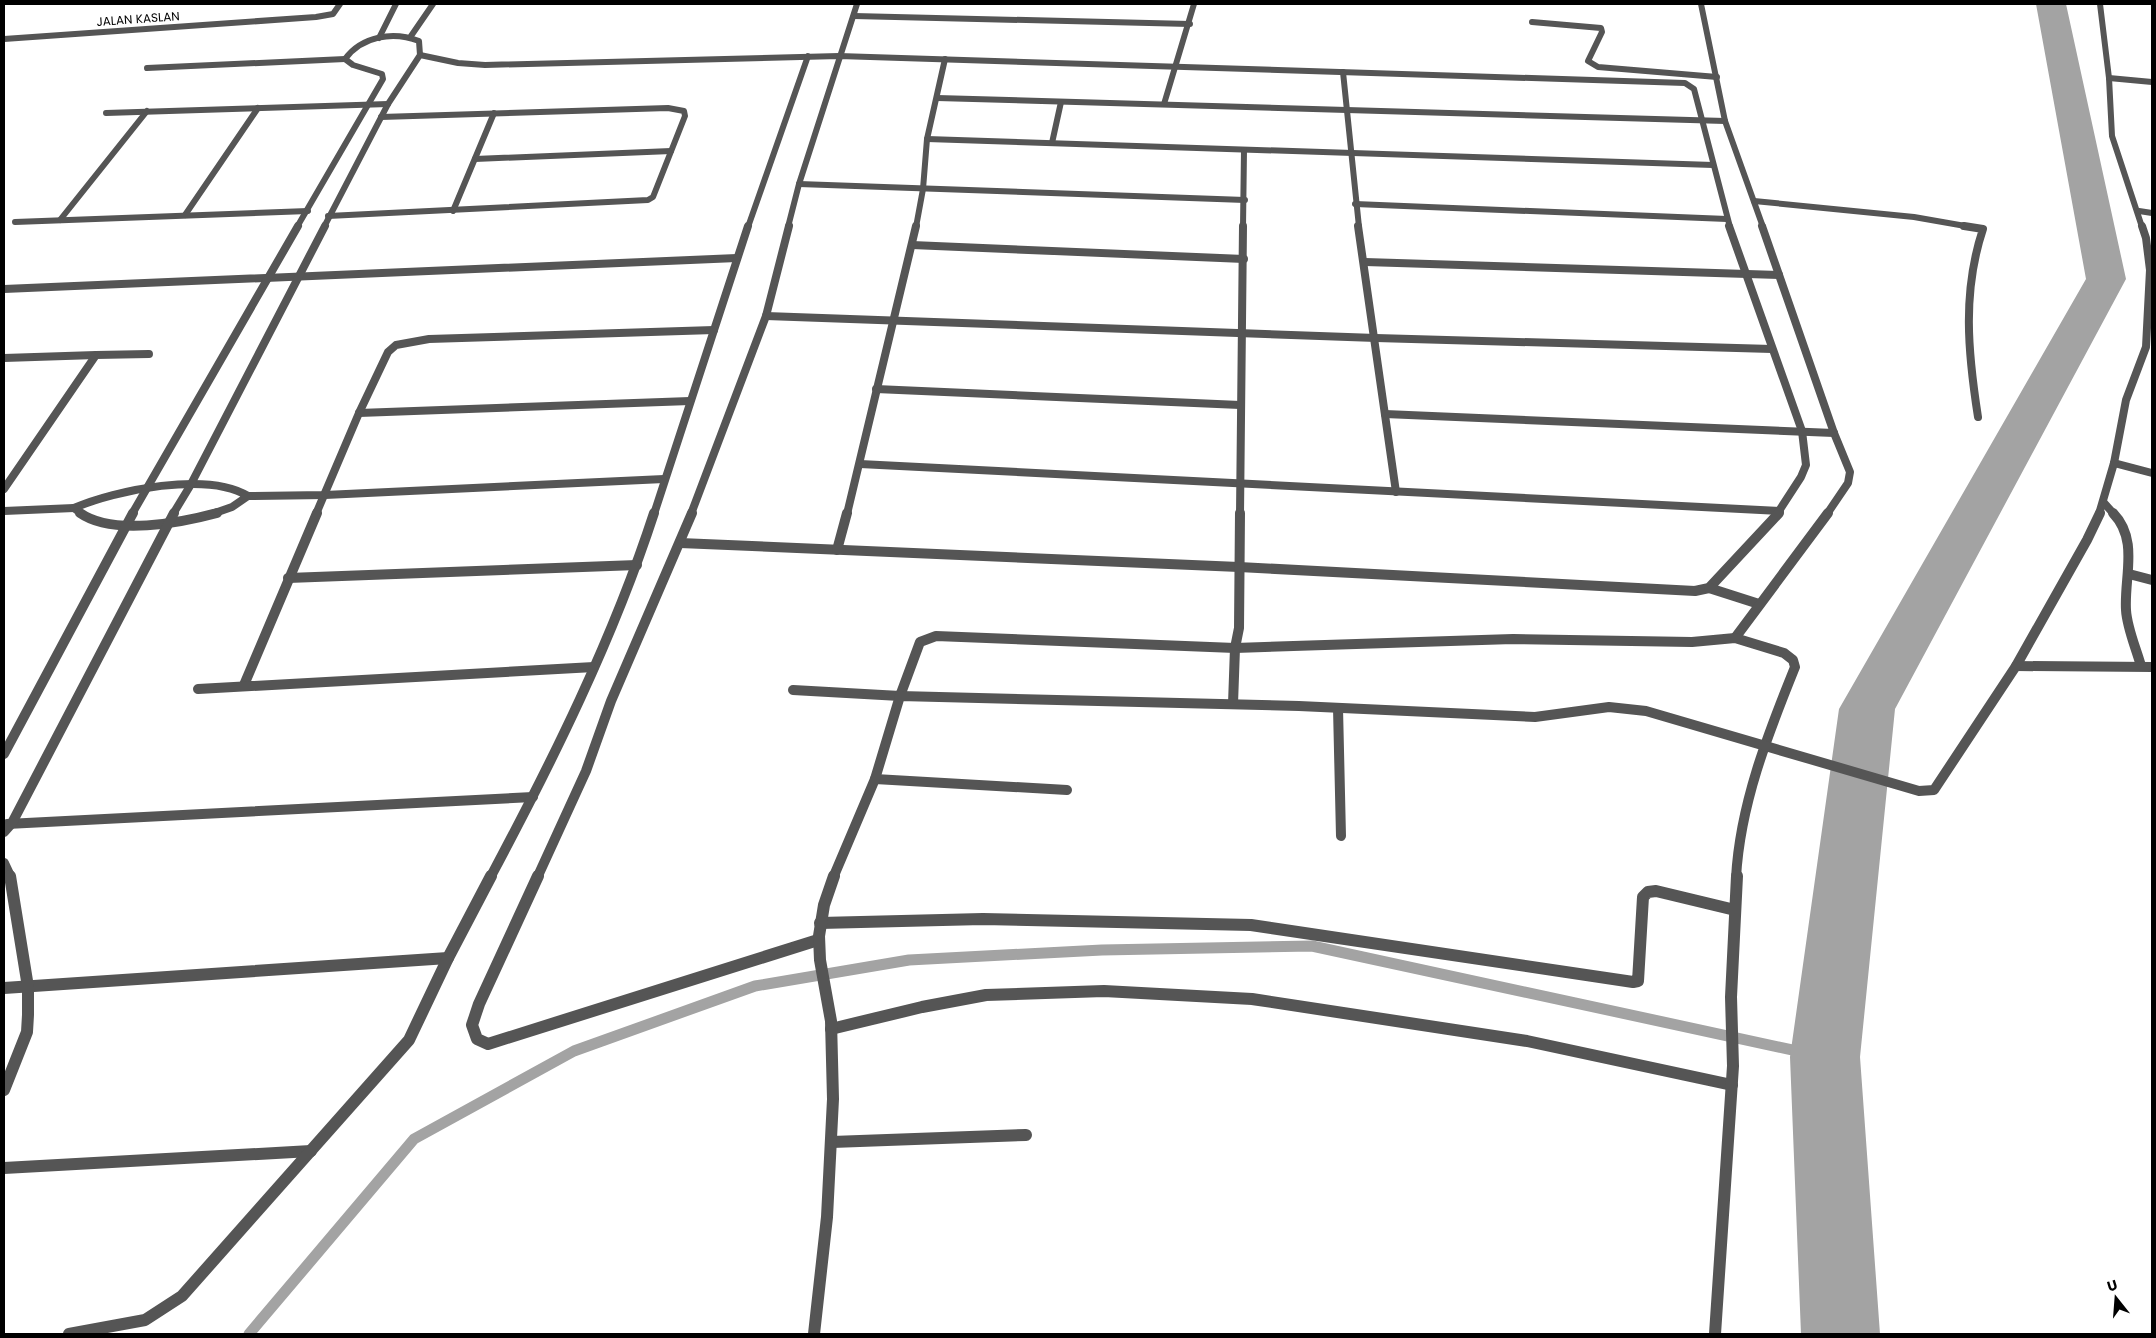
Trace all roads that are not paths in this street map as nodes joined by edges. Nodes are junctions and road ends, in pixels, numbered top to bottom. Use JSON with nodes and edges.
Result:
{"nodes":[{"id":1,"x":340,"y":4,"type":"edge"},
{"id":2,"x":396,"y":4,"type":"edge"},
{"id":3,"x":433,"y":4,"type":"edge"},
{"id":4,"x":857,"y":4,"type":"edge"},
{"id":5,"x":1194,"y":4,"type":"edge"},
{"id":6,"x":1701,"y":4,"type":"edge"},
{"id":7,"x":2100,"y":4,"type":"edge"},
{"id":8,"x":854,"y":16,"type":"junction"},
{"id":9,"x":1532,"y":22,"type":"dead end"},
{"id":10,"x":1190,"y":24,"type":"junction"},
{"id":11,"x":411,"y":36,"type":"junction"},
{"id":12,"x":379,"y":38,"type":"junction"},
{"id":13,"x":4,"y":39,"type":"edge"},
{"id":14,"x":420,"y":55,"type":"junction"},
{"id":15,"x":808,"y":56,"type":"junction"},
{"id":16,"x":839,"y":56,"type":"junction"},
{"id":17,"x":344,"y":59,"type":"junction"},
{"id":18,"x":945,"y":59,"type":"junction"},
{"id":19,"x":1175,"y":66,"type":"junction"},
{"id":20,"x":147,"y":68,"type":"dead end"},
{"id":21,"x":1343,"y":72,"type":"junction"},
{"id":22,"x":1717,"y":77,"type":"junction"},
{"id":23,"x":2109,"y":78,"type":"junction"},
{"id":24,"x":2152,"y":82,"type":"edge"},
{"id":25,"x":937,"y":98,"type":"junction"},
{"id":26,"x":1061,"y":102,"type":"junction"},
{"id":27,"x":369,"y":104,"type":"junction"},
{"id":28,"x":388,"y":104,"type":"junction"},
{"id":29,"x":1164,"y":104,"type":"junction"},
{"id":30,"x":258,"y":108,"type":"junction"},
{"id":31,"x":1346,"y":110,"type":"junction"},
{"id":32,"x":147,"y":111,"type":"junction"},
{"id":33,"x":106,"y":113,"type":"dead end"},
{"id":34,"x":494,"y":113,"type":"junction"},
{"id":35,"x":381,"y":117,"type":"junction"},
{"id":36,"x":1702,"y":120,"type":"junction"},
{"id":37,"x":1725,"y":121,"type":"junction"},
{"id":38,"x":927,"y":139,"type":"junction"},
{"id":39,"x":1052,"y":144,"type":"junction"},
{"id":40,"x":1244,"y":150,"type":"junction"},
{"id":41,"x":671,"y":151,"type":"junction"},
{"id":42,"x":1350,"y":153,"type":"junction"},
{"id":43,"x":475,"y":159,"type":"junction"},
{"id":44,"x":1713,"y":165,"type":"junction"},
{"id":45,"x":799,"y":184,"type":"junction"},
{"id":46,"x":923,"y":189,"type":"junction"},
{"id":47,"x":1245,"y":200,"type":"junction"},
{"id":48,"x":1754,"y":201,"type":"junction"},
{"id":49,"x":1355,"y":204,"type":"junction"},
{"id":50,"x":308,"y":211,"type":"junction"},
{"id":51,"x":453,"y":211,"type":"junction"},
{"id":52,"x":2139,"y":211,"type":"junction"},
{"id":53,"x":2152,"y":213,"type":"edge"},
{"id":54,"x":185,"y":216,"type":"junction"},
{"id":55,"x":328,"y":216,"type":"junction"},
{"id":56,"x":1727,"y":218,"type":"junction"},
{"id":57,"x":60,"y":220,"type":"junction"},
{"id":58,"x":15,"y":222,"type":"dead end"},
{"id":59,"x":912,"y":245,"type":"junction"},
{"id":60,"x":737,"y":258,"type":"junction"},
{"id":61,"x":1244,"y":259,"type":"junction"},
{"id":62,"x":1365,"y":262,"type":"junction"},
{"id":63,"x":1746,"y":275,"type":"junction"},
{"id":64,"x":1778,"y":275,"type":"junction"},
{"id":65,"x":296,"y":277,"type":"junction"},
{"id":66,"x":268,"y":278,"type":"junction"},
{"id":67,"x":4,"y":289,"type":"edge"},
{"id":68,"x":766,"y":316,"type":"junction"},
{"id":69,"x":893,"y":320,"type":"junction"},
{"id":70,"x":714,"y":330,"type":"junction"},
{"id":71,"x":1241,"y":331,"type":"junction"},
{"id":72,"x":1376,"y":338,"type":"junction"},
{"id":73,"x":1772,"y":348,"type":"junction"},
{"id":74,"x":149,"y":354,"type":"dead end"},
{"id":75,"x":96,"y":355,"type":"junction"},
{"id":76,"x":4,"y":358,"type":"edge"},
{"id":77,"x":876,"y":389,"type":"junction"},
{"id":78,"x":690,"y":401,"type":"junction"},
{"id":79,"x":1240,"y":404,"type":"junction"},
{"id":80,"x":359,"y":413,"type":"junction"},
{"id":81,"x":1385,"y":414,"type":"junction"},
{"id":82,"x":1978,"y":417,"type":"dead end"},
{"id":83,"x":1802,"y":431,"type":"junction"},
{"id":84,"x":1834,"y":433,"type":"junction"},
{"id":85,"x":2114,"y":463,"type":"junction"},
{"id":86,"x":860,"y":464,"type":"junction"},
{"id":87,"x":2152,"y":473,"type":"edge"},
{"id":88,"x":664,"y":479,"type":"junction"},
{"id":89,"x":1240,"y":484,"type":"junction"},
{"id":90,"x":147,"y":486,"type":"junction"},
{"id":91,"x":190,"y":486,"type":"junction"},
{"id":92,"x":4,"y":489,"type":"edge"},
{"id":93,"x":1396,"y":492,"type":"junction"},
{"id":94,"x":325,"y":495,"type":"junction"},
{"id":95,"x":248,"y":496,"type":"junction"},
{"id":96,"x":2104,"y":503,"type":"junction"},
{"id":97,"x":74,"y":508,"type":"junction"},
{"id":98,"x":4,"y":511,"type":"edge"},
{"id":99,"x":1780,"y":511,"type":"junction"},
{"id":100,"x":168,"y":522,"type":"junction"},
{"id":101,"x":126,"y":524,"type":"junction"},
{"id":102,"x":680,"y":544,"type":"junction"},
{"id":103,"x":837,"y":550,"type":"junction"},
{"id":104,"x":637,"y":565,"type":"junction"},
{"id":105,"x":1238,"y":567,"type":"junction"},
{"id":106,"x":2129,"y":574,"type":"junction"},
{"id":107,"x":288,"y":578,"type":"junction"},
{"id":108,"x":2152,"y":580,"type":"edge"},
{"id":109,"x":1709,"y":588,"type":"junction"},
{"id":110,"x":1759,"y":604,"type":"junction"},
{"id":111,"x":1735,"y":638,"type":"junction"},
{"id":112,"x":1235,"y":648,"type":"junction"},
{"id":113,"x":2016,"y":666,"type":"junction"},
{"id":114,"x":2141,"y":666,"type":"junction"},
{"id":115,"x":594,"y":667,"type":"junction"},
{"id":116,"x":2152,"y":667,"type":"edge"},
{"id":117,"x":244,"y":685,"type":"junction"},
{"id":118,"x":198,"y":689,"type":"dead end"},
{"id":119,"x":793,"y":690,"type":"dead end"},
{"id":120,"x":900,"y":696,"type":"junction"},
{"id":121,"x":1233,"y":704,"type":"junction"},
{"id":122,"x":1338,"y":708,"type":"junction"},
{"id":123,"x":1764,"y":745,"type":"junction"},
{"id":124,"x":4,"y":754,"type":"edge"},
{"id":125,"x":875,"y":779,"type":"junction"},
{"id":126,"x":1067,"y":790,"type":"dead end"},
{"id":127,"x":533,"y":797,"type":"junction"},
{"id":128,"x":6,"y":826,"type":"edge"},
{"id":129,"x":1341,"y":836,"type":"dead end"},
{"id":130,"x":4,"y":863,"type":"edge"},
{"id":131,"x":1735,"y":910,"type":"junction"},
{"id":132,"x":820,"y":923,"type":"junction"},
{"id":133,"x":819,"y":945,"type":"junction"},
{"id":134,"x":448,"y":958,"type":"junction"},
{"id":135,"x":28,"y":987,"type":"junction"},
{"id":136,"x":4,"y":988,"type":"edge"},
{"id":137,"x":831,"y":1025,"type":"junction"},
{"id":138,"x":1732,"y":1085,"type":"junction"},
{"id":139,"x":4,"y":1090,"type":"edge"},
{"id":140,"x":1026,"y":1135,"type":"dead end"},
{"id":141,"x":832,"y":1142,"type":"junction"},
{"id":142,"x":311,"y":1151,"type":"junction"},
{"id":143,"x":4,"y":1168,"type":"edge"},
{"id":144,"x":70,"y":1334,"type":"edge"},
{"id":145,"x":814,"y":1334,"type":"edge"},
{"id":146,"x":1715,"y":1334,"type":"edge"}],
"edges":[{"from":1,"to":13,"type":"street","name":"JALAN KASLAN"},
{"from":2,"to":12,"type":"street"},
{"from":3,"to":11,"type":"street"},
{"from":4,"to":8,"type":"street"},
{"from":5,"to":10,"type":"street"},
{"from":6,"to":22,"type":"street"},
{"from":7,"to":23,"type":"street"},
{"from":8,"to":10,"type":"street"},
{"from":8,"to":16,"type":"street"},
{"from":9,"to":22,"type":"street"},
{"from":10,"to":19,"type":"street"},
{"from":11,"to":12,"type":"street"},
{"from":11,"to":14,"type":"street"},
{"from":12,"to":17,"type":"street"},
{"from":14,"to":15,"type":"street"},
{"from":14,"to":28,"type":"street"},
{"from":15,"to":16,"type":"street"},
{"from":15,"to":60,"type":"street"},
{"from":16,"to":18,"type":"street"},
{"from":16,"to":45,"type":"street"},
{"from":17,"to":20,"type":"street"},
{"from":17,"to":27,"type":"street"},
{"from":18,"to":19,"type":"street"},
{"from":18,"to":25,"type":"street"},
{"from":19,"to":21,"type":"street"},
{"from":19,"to":29,"type":"street"},
{"from":21,"to":31,"type":"street"},
{"from":21,"to":36,"type":"street"},
{"from":22,"to":37,"type":"street"},
{"from":23,"to":24,"type":"street"},
{"from":23,"to":52,"type":"street"},
{"from":25,"to":26,"type":"street"},
{"from":25,"to":38,"type":"street"},
{"from":26,"to":29,"type":"street"},
{"from":26,"to":39,"type":"street"},
{"from":27,"to":28,"type":"street"},
{"from":27,"to":30,"type":"street"},
{"from":27,"to":50,"type":"street"},
{"from":28,"to":35,"type":"street"},
{"from":29,"to":31,"type":"street"},
{"from":30,"to":32,"type":"street"},
{"from":30,"to":54,"type":"street"},
{"from":31,"to":36,"type":"street"},
{"from":31,"to":42,"type":"street"},
{"from":32,"to":33,"type":"street"},
{"from":32,"to":57,"type":"street"},
{"from":34,"to":35,"type":"street"},
{"from":34,"to":41,"type":"street"},
{"from":34,"to":43,"type":"street"},
{"from":35,"to":55,"type":"street"},
{"from":36,"to":37,"type":"street"},
{"from":36,"to":44,"type":"street"},
{"from":37,"to":48,"type":"street"},
{"from":38,"to":39,"type":"street"},
{"from":38,"to":46,"type":"street"},
{"from":39,"to":40,"type":"street"},
{"from":40,"to":42,"type":"street"},
{"from":40,"to":47,"type":"street"},
{"from":41,"to":43,"type":"street"},
{"from":41,"to":51,"type":"street"},
{"from":42,"to":44,"type":"street"},
{"from":42,"to":49,"type":"street"},
{"from":43,"to":51,"type":"street"},
{"from":44,"to":56,"type":"street"},
{"from":45,"to":46,"type":"street"},
{"from":45,"to":68,"type":"street"},
{"from":46,"to":47,"type":"street"},
{"from":46,"to":59,"type":"street"},
{"from":47,"to":61,"type":"street"},
{"from":48,"to":64,"type":"street"},
{"from":48,"to":82,"type":"street"},
{"from":49,"to":56,"type":"street"},
{"from":49,"to":62,"type":"street"},
{"from":50,"to":54,"type":"street"},
{"from":50,"to":66,"type":"street"},
{"from":51,"to":55,"type":"street"},
{"from":52,"to":53,"type":"street"},
{"from":52,"to":85,"type":"street"},
{"from":54,"to":57,"type":"street"},
{"from":55,"to":65,"type":"street"},
{"from":56,"to":63,"type":"street"},
{"from":57,"to":58,"type":"street"},
{"from":59,"to":61,"type":"street"},
{"from":59,"to":69,"type":"street"},
{"from":60,"to":65,"type":"street"},
{"from":60,"to":70,"type":"street"},
{"from":61,"to":71,"type":"street"},
{"from":62,"to":63,"type":"street"},
{"from":62,"to":72,"type":"street"},
{"from":63,"to":64,"type":"street"},
{"from":63,"to":73,"type":"street"},
{"from":64,"to":84,"type":"street"},
{"from":65,"to":66,"type":"street"},
{"from":65,"to":91,"type":"street"},
{"from":66,"to":67,"type":"street"},
{"from":66,"to":90,"type":"street"},
{"from":68,"to":69,"type":"street"},
{"from":68,"to":102,"type":"street"},
{"from":69,"to":71,"type":"street"},
{"from":69,"to":77,"type":"street"},
{"from":70,"to":78,"type":"street"},
{"from":70,"to":80,"type":"street"},
{"from":71,"to":72,"type":"street"},
{"from":71,"to":79,"type":"street"},
{"from":72,"to":73,"type":"street"},
{"from":72,"to":81,"type":"street"},
{"from":73,"to":83,"type":"street"},
{"from":74,"to":75,"type":"street"},
{"from":75,"to":76,"type":"street"},
{"from":75,"to":92,"type":"street"},
{"from":77,"to":79,"type":"street"},
{"from":77,"to":86,"type":"street"},
{"from":78,"to":80,"type":"street"},
{"from":78,"to":88,"type":"street"},
{"from":79,"to":89,"type":"street"},
{"from":80,"to":94,"type":"street"},
{"from":81,"to":83,"type":"street"},
{"from":81,"to":93,"type":"street"},
{"from":83,"to":84,"type":"street"},
{"from":83,"to":99,"type":"street"},
{"from":84,"to":110,"type":"street"},
{"from":85,"to":87,"type":"street"},
{"from":85,"to":96,"type":"street"},
{"from":86,"to":89,"type":"street"},
{"from":86,"to":103,"type":"street"},
{"from":88,"to":94,"type":"street"},
{"from":88,"to":104,"type":"street"},
{"from":89,"to":93,"type":"street"},
{"from":89,"to":105,"type":"street"},
{"from":90,"to":91,"type":"street"},
{"from":90,"to":97,"type":"street"},
{"from":90,"to":101,"type":"street"},
{"from":91,"to":95,"type":"street"},
{"from":91,"to":100,"type":"street"},
{"from":93,"to":99,"type":"street"},
{"from":94,"to":95,"type":"street"},
{"from":94,"to":107,"type":"street"},
{"from":95,"to":100,"type":"street"},
{"from":96,"to":106,"type":"street"},
{"from":96,"to":113,"type":"street"},
{"from":97,"to":98,"type":"street"},
{"from":97,"to":101,"type":"street"},
{"from":99,"to":109,"type":"street"},
{"from":100,"to":101,"type":"street"},
{"from":100,"to":128,"type":"street"},
{"from":101,"to":124,"type":"street"},
{"from":102,"to":103,"type":"street"},
{"from":102,"to":133,"type":"street"},
{"from":103,"to":105,"type":"street"},
{"from":104,"to":107,"type":"street"},
{"from":104,"to":115,"type":"street"},
{"from":105,"to":109,"type":"street"},
{"from":105,"to":112,"type":"street"},
{"from":106,"to":108,"type":"street"},
{"from":106,"to":114,"type":"street"},
{"from":107,"to":117,"type":"street"},
{"from":109,"to":110,"type":"street"},
{"from":110,"to":111,"type":"street"},
{"from":111,"to":112,"type":"street"},
{"from":111,"to":123,"type":"street"},
{"from":112,"to":120,"type":"street"},
{"from":112,"to":121,"type":"street"},
{"from":113,"to":114,"type":"street"},
{"from":113,"to":123,"type":"street"},
{"from":114,"to":116,"type":"street"},
{"from":115,"to":117,"type":"street"},
{"from":115,"to":127,"type":"street"},
{"from":117,"to":118,"type":"street"},
{"from":119,"to":120,"type":"street"},
{"from":120,"to":121,"type":"street"},
{"from":120,"to":125,"type":"street"},
{"from":121,"to":122,"type":"street"},
{"from":122,"to":123,"type":"street"},
{"from":122,"to":129,"type":"street"},
{"from":123,"to":131,"type":"street"},
{"from":125,"to":126,"type":"street"},
{"from":125,"to":132,"type":"street"},
{"from":127,"to":128,"type":"street"},
{"from":127,"to":134,"type":"street"},
{"from":130,"to":135,"type":"street"},
{"from":131,"to":132,"type":"street"},
{"from":131,"to":138,"type":"street"},
{"from":132,"to":133,"type":"street"},
{"from":133,"to":137,"type":"street"},
{"from":134,"to":135,"type":"street"},
{"from":134,"to":142,"type":"street"},
{"from":135,"to":136,"type":"street"},
{"from":135,"to":139,"type":"street"},
{"from":137,"to":138,"type":"street"},
{"from":137,"to":141,"type":"street"},
{"from":138,"to":146,"type":"street"},
{"from":140,"to":141,"type":"street"},
{"from":141,"to":145,"type":"street"},
{"from":142,"to":143,"type":"street"},
{"from":142,"to":144,"type":"street"}]}
